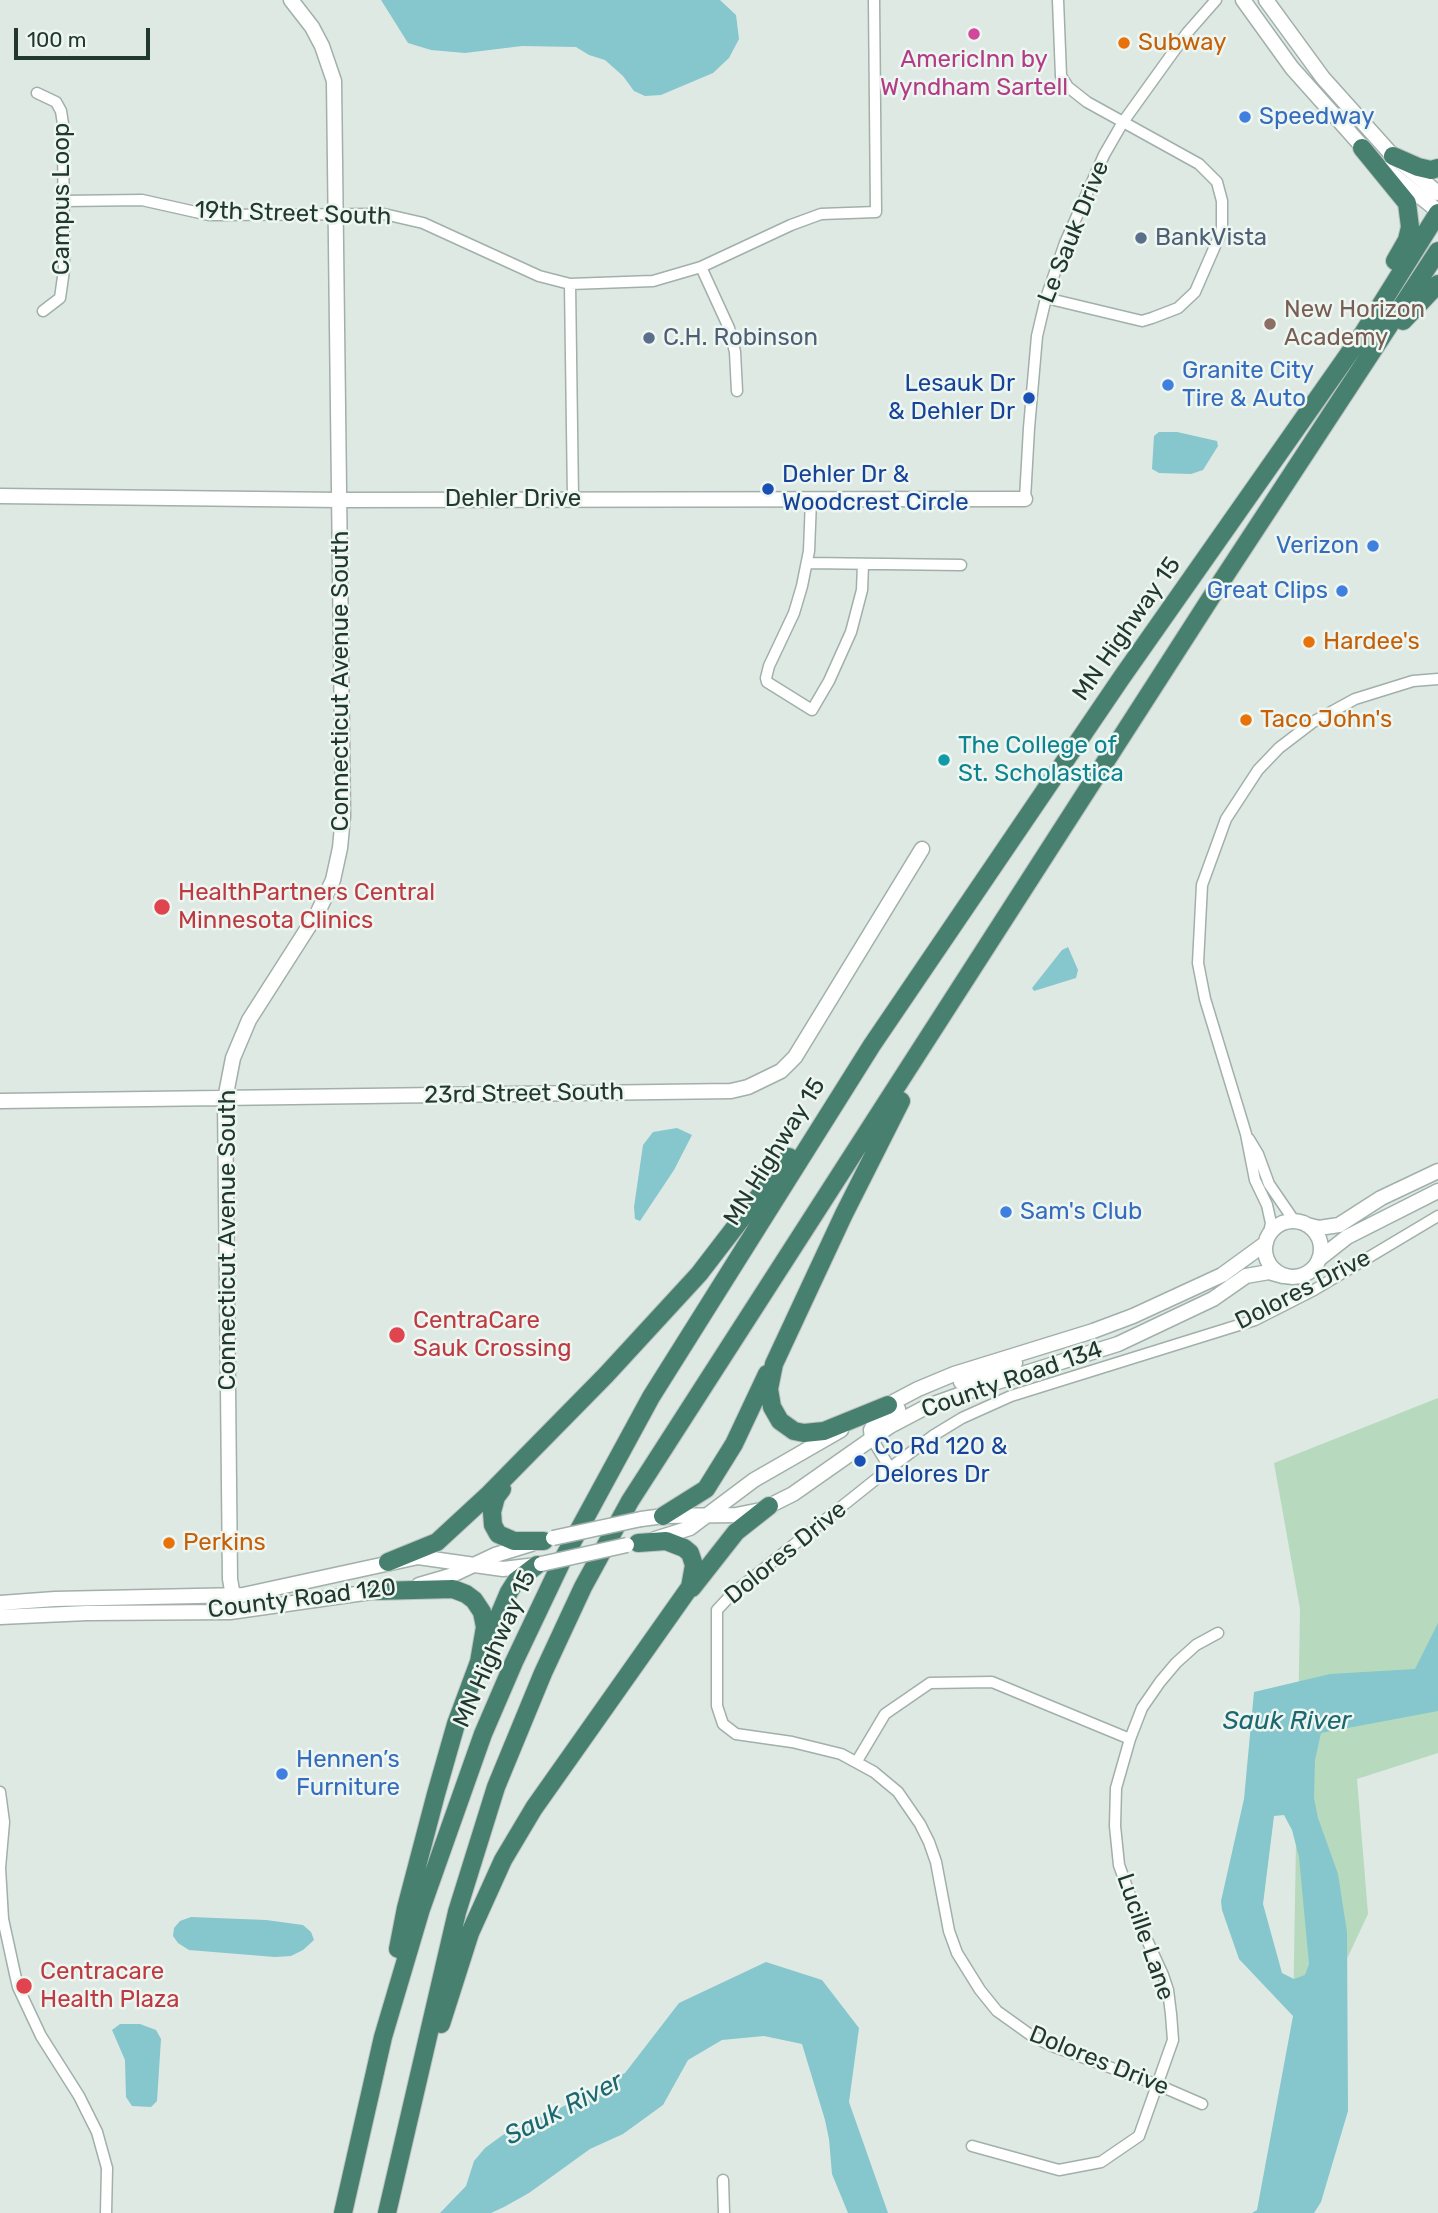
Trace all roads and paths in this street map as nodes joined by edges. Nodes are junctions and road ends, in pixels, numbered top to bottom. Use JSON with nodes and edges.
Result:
{"nodes":[{"id":1,"x":291,"y":0,"type":"edge"},
{"id":2,"x":874,"y":0,"type":"edge"},
{"id":3,"x":1058,"y":0,"type":"edge"},
{"id":4,"x":1216,"y":0,"type":"edge"},
{"id":5,"x":1243,"y":0,"type":"edge"},
{"id":6,"x":1266,"y":0,"type":"edge"},
{"id":7,"x":37,"y":93,"type":"dead end"},
{"id":8,"x":1123,"y":122,"type":"junction"},
{"id":9,"x":1362,"y":148,"type":"junction"},
{"id":10,"x":1393,"y":156,"type":"junction"},
{"id":11,"x":1438,"y":169,"type":"edge"},
{"id":12,"x":1438,"y":193,"type":"edge"},
{"id":13,"x":64,"y":201,"type":"junction"},
{"id":14,"x":1438,"y":212,"type":"edge"},
{"id":15,"x":336,"y":214,"type":"junction"},
{"id":16,"x":1438,"y":251,"type":"edge"},
{"id":17,"x":701,"y":267,"type":"junction"},
{"id":18,"x":570,"y":284,"type":"junction"},
{"id":19,"x":1438,"y":284,"type":"edge"},
{"id":20,"x":1045,"y":298,"type":"junction"},
{"id":21,"x":43,"y":310,"type":"dead end"},
{"id":22,"x":1376,"y":349,"type":"junction"},
{"id":23,"x":1342,"y":364,"type":"junction"},
{"id":24,"x":737,"y":391,"type":"dead end"},
{"id":25,"x":0,"y":496,"type":"edge"},
{"id":26,"x":573,"y":499,"type":"junction"},
{"id":27,"x":1026,"y":499,"type":"joint"},
{"id":28,"x":340,"y":500,"type":"junction"},
{"id":29,"x":811,"y":500,"type":"junction"},
{"id":30,"x":808,"y":563,"type":"junction"},
{"id":31,"x":863,"y":565,"type":"junction"},
{"id":32,"x":961,"y":565,"type":"dead end"},
{"id":33,"x":1438,"y":679,"type":"edge"},
{"id":34,"x":922,"y":849,"type":"dead end"},
{"id":35,"x":958,"y":993,"type":"junction"},
{"id":36,"x":872,"y":1045,"type":"junction"},
{"id":37,"x":225,"y":1099,"type":"junction"},
{"id":38,"x":0,"y":1101,"type":"edge"},
{"id":39,"x":1246,"y":1134,"type":"junction"},
{"id":40,"x":1438,"y":1171,"type":"edge"},
{"id":41,"x":1438,"y":1191,"type":"edge"},
{"id":42,"x":1438,"y":1216,"type":"edge"},
{"id":43,"x":1300,"y":1223,"type":"junction"},
{"id":44,"x":1267,"y":1240,"type":"junction"},
{"id":45,"x":1319,"y":1259,"type":"junction"},
{"id":46,"x":1283,"y":1276,"type":"junction"},
{"id":47,"x":794,"y":1323,"type":"junction"},
{"id":48,"x":1063,"y":1340,"type":"junction"},
{"id":49,"x":888,"y":1405,"type":"junction"},
{"id":50,"x":872,"y":1439,"type":"junction"},
{"id":51,"x":522,"y":1461,"type":"junction"},
{"id":52,"x":890,"y":1468,"type":"junction"},
{"id":53,"x":769,"y":1506,"type":"junction"},
{"id":54,"x":663,"y":1516,"type":"junction"},
{"id":55,"x":708,"y":1516,"type":"junction"},
{"id":56,"x":642,"y":1519,"type":"joint"},
{"id":57,"x":549,"y":1539,"type":"junction"},
{"id":58,"x":632,"y":1544,"type":"junction"},
{"id":59,"x":388,"y":1562,"type":"junction"},
{"id":60,"x":474,"y":1564,"type":"junction"},
{"id":61,"x":539,"y":1565,"type":"junction"},
{"id":62,"x":376,"y":1591,"type":"junction"},
{"id":63,"x":233,"y":1596,"type":"junction"},
{"id":64,"x":685,"y":1596,"type":"junction"},
{"id":65,"x":0,"y":1603,"type":"edge"},
{"id":66,"x":0,"y":1617,"type":"edge"},
{"id":67,"x":1218,"y":1633,"type":"dead end"},
{"id":68,"x":478,"y":1665,"type":"junction"},
{"id":69,"x":1130,"y":1739,"type":"junction"},
{"id":70,"x":857,"y":1761,"type":"junction"},
{"id":71,"x":0,"y":1792,"type":"edge"},
{"id":72,"x":381,"y":2044,"type":"junction"},
{"id":73,"x":1158,"y":2085,"type":"junction"},
{"id":74,"x":1202,"y":2104,"type":"dead end"},
{"id":75,"x":972,"y":2146,"type":"dead end"},
{"id":76,"x":723,"y":2180,"type":"dead end"},
{"id":77,"x":393,"y":2185,"type":"junction"},
{"id":78,"x":106,"y":2213,"type":"edge"},
{"id":79,"x":343,"y":2213,"type":"edge"},
{"id":80,"x":387,"y":2213,"type":"edge"},
{"id":81,"x":724,"y":2213,"type":"edge"}],
"edges":[{"from":1,"to":15,"type":"street","name":"Connecticut Avenue South"},
{"from":2,"to":17,"type":"street","name":"19th Street South"},
{"from":3,"to":8,"type":"street"},
{"from":4,"to":8,"type":"street","name":"Le Sauk Drive"},
{"from":5,"to":9,"type":"street"},
{"from":6,"to":10,"type":"street"},
{"from":7,"to":13,"type":"street","name":"Campus Loop"},
{"from":8,"to":20,"type":"street","name":"Le Sauk Drive"},
{"from":8,"to":20,"type":"street"},
{"from":9,"to":14,"type":"street"},
{"from":9,"to":23,"type":"highway"},
{"from":10,"to":11,"type":"highway"},
{"from":10,"to":12,"type":"street"},
{"from":13,"to":15,"type":"street","name":"19th Street South"},
{"from":13,"to":21,"type":"street","name":"Campus Loop"},
{"from":14,"to":23,"type":"highway","name":"MN Highway 15"},
{"from":15,"to":18,"type":"street","name":"19th Street South"},
{"from":15,"to":28,"type":"street","name":"Connecticut Avenue South"},
{"from":16,"to":22,"type":"highway","name":"MN Highway 15"},
{"from":17,"to":18,"type":"street","name":"19th Street South"},
{"from":17,"to":24,"type":"street"},
{"from":18,"to":26,"type":"street"},
{"from":19,"to":22,"type":"highway"},
{"from":20,"to":27,"type":"street","name":"Le Sauk Drive"},
{"from":22,"to":35,"type":"highway","name":"MN Highway 15"},
{"from":23,"to":36,"type":"highway","name":"MN Highway 15"},
{"from":25,"to":28,"type":"street","name":"Dehler Drive"},
{"from":26,"to":28,"type":"street","name":"Dehler Drive"},
{"from":26,"to":29,"type":"street","name":"Dehler Drive"},
{"from":27,"to":29,"type":"street","name":"Dehler Drive"},
{"from":28,"to":37,"type":"street","name":"Connecticut Avenue South"},
{"from":29,"to":30,"type":"street"},
{"from":30,"to":31,"type":"street"},
{"from":30,"to":31,"type":"street"},
{"from":31,"to":32,"type":"street"},
{"from":33,"to":39,"type":"street"},
{"from":34,"to":37,"type":"street","name":"23rd Street South"},
{"from":35,"to":47,"type":"highway"},
{"from":35,"to":77,"type":"highway","name":"MN Highway 15"},
{"from":36,"to":51,"type":"highway"},
{"from":36,"to":72,"type":"highway","name":"MN Highway 15"},
{"from":37,"to":38,"type":"street","name":"23rd Street South"},
{"from":37,"to":63,"type":"street","name":"Connecticut Avenue South"},
{"from":39,"to":43,"type":"street"},
{"from":39,"to":44,"type":"street"},
{"from":40,"to":43,"type":"street"},
{"from":41,"to":45,"type":"street"},
{"from":42,"to":52,"type":"street","name":"Dolores Drive"},
{"from":43,"to":44,"type":"street"},
{"from":43,"to":45,"type":"street"},
{"from":44,"to":46,"type":"street"},
{"from":44,"to":48,"type":"street","name":"County Road 134"},
{"from":45,"to":46,"type":"street"},
{"from":46,"to":50,"type":"street","name":"County Road 134"},
{"from":47,"to":49,"type":"highway"},
{"from":47,"to":54,"type":"highway"},
{"from":48,"to":49,"type":"street","name":"County Road 134"},
{"from":48,"to":50,"type":"street"},
{"from":49,"to":55,"type":"street","name":"County Road 134"},
{"from":50,"to":52,"type":"street"},
{"from":50,"to":53,"type":"street","name":"County Road 134"},
{"from":51,"to":57,"type":"highway"},
{"from":51,"to":59,"type":"highway"},
{"from":52,"to":70,"type":"street","name":"Dolores Drive"},
{"from":53,"to":55,"type":"street","name":"County Road 134"},
{"from":53,"to":64,"type":"highway"},
{"from":54,"to":55,"type":"street","name":"County Road 134"},
{"from":54,"to":56,"type":"street","name":"County Road 134"},
{"from":55,"to":58,"type":"street","name":"County Road 134"},
{"from":56,"to":57,"type":"street","name":"County Road 120","bridge":true},
{"from":57,"to":60,"type":"street","name":"County Road 120"},
{"from":58,"to":61,"type":"street","name":"County Road 120","bridge":true},
{"from":58,"to":64,"type":"highway"},
{"from":59,"to":60,"type":"street","name":"County Road 120"},
{"from":59,"to":63,"type":"street","name":"County Road 120"},
{"from":60,"to":61,"type":"street","name":"County Road 120"},
{"from":60,"to":62,"type":"street","name":"County Road 120"},
{"from":61,"to":68,"type":"highway"},
{"from":62,"to":66,"type":"street","name":"County Road 120"},
{"from":62,"to":68,"type":"highway"},
{"from":63,"to":65,"type":"street","name":"County Road 120"},
{"from":64,"to":77,"type":"highway"},
{"from":67,"to":69,"type":"street","name":"Lucille Lane"},
{"from":68,"to":72,"type":"highway"},
{"from":69,"to":70,"type":"street"},
{"from":69,"to":73,"type":"street","name":"Lucille Lane"},
{"from":70,"to":73,"type":"street","name":"Dolores Drive"},
{"from":71,"to":78,"type":"street"},
{"from":72,"to":79,"type":"highway","name":"MN Highway 15"},
{"from":73,"to":74,"type":"street","name":"Dolores Drive"},
{"from":73,"to":75,"type":"street","name":"Lucille Lane"},
{"from":76,"to":81,"type":"street"},
{"from":77,"to":80,"type":"highway","name":"MN Highway 15"}]}
